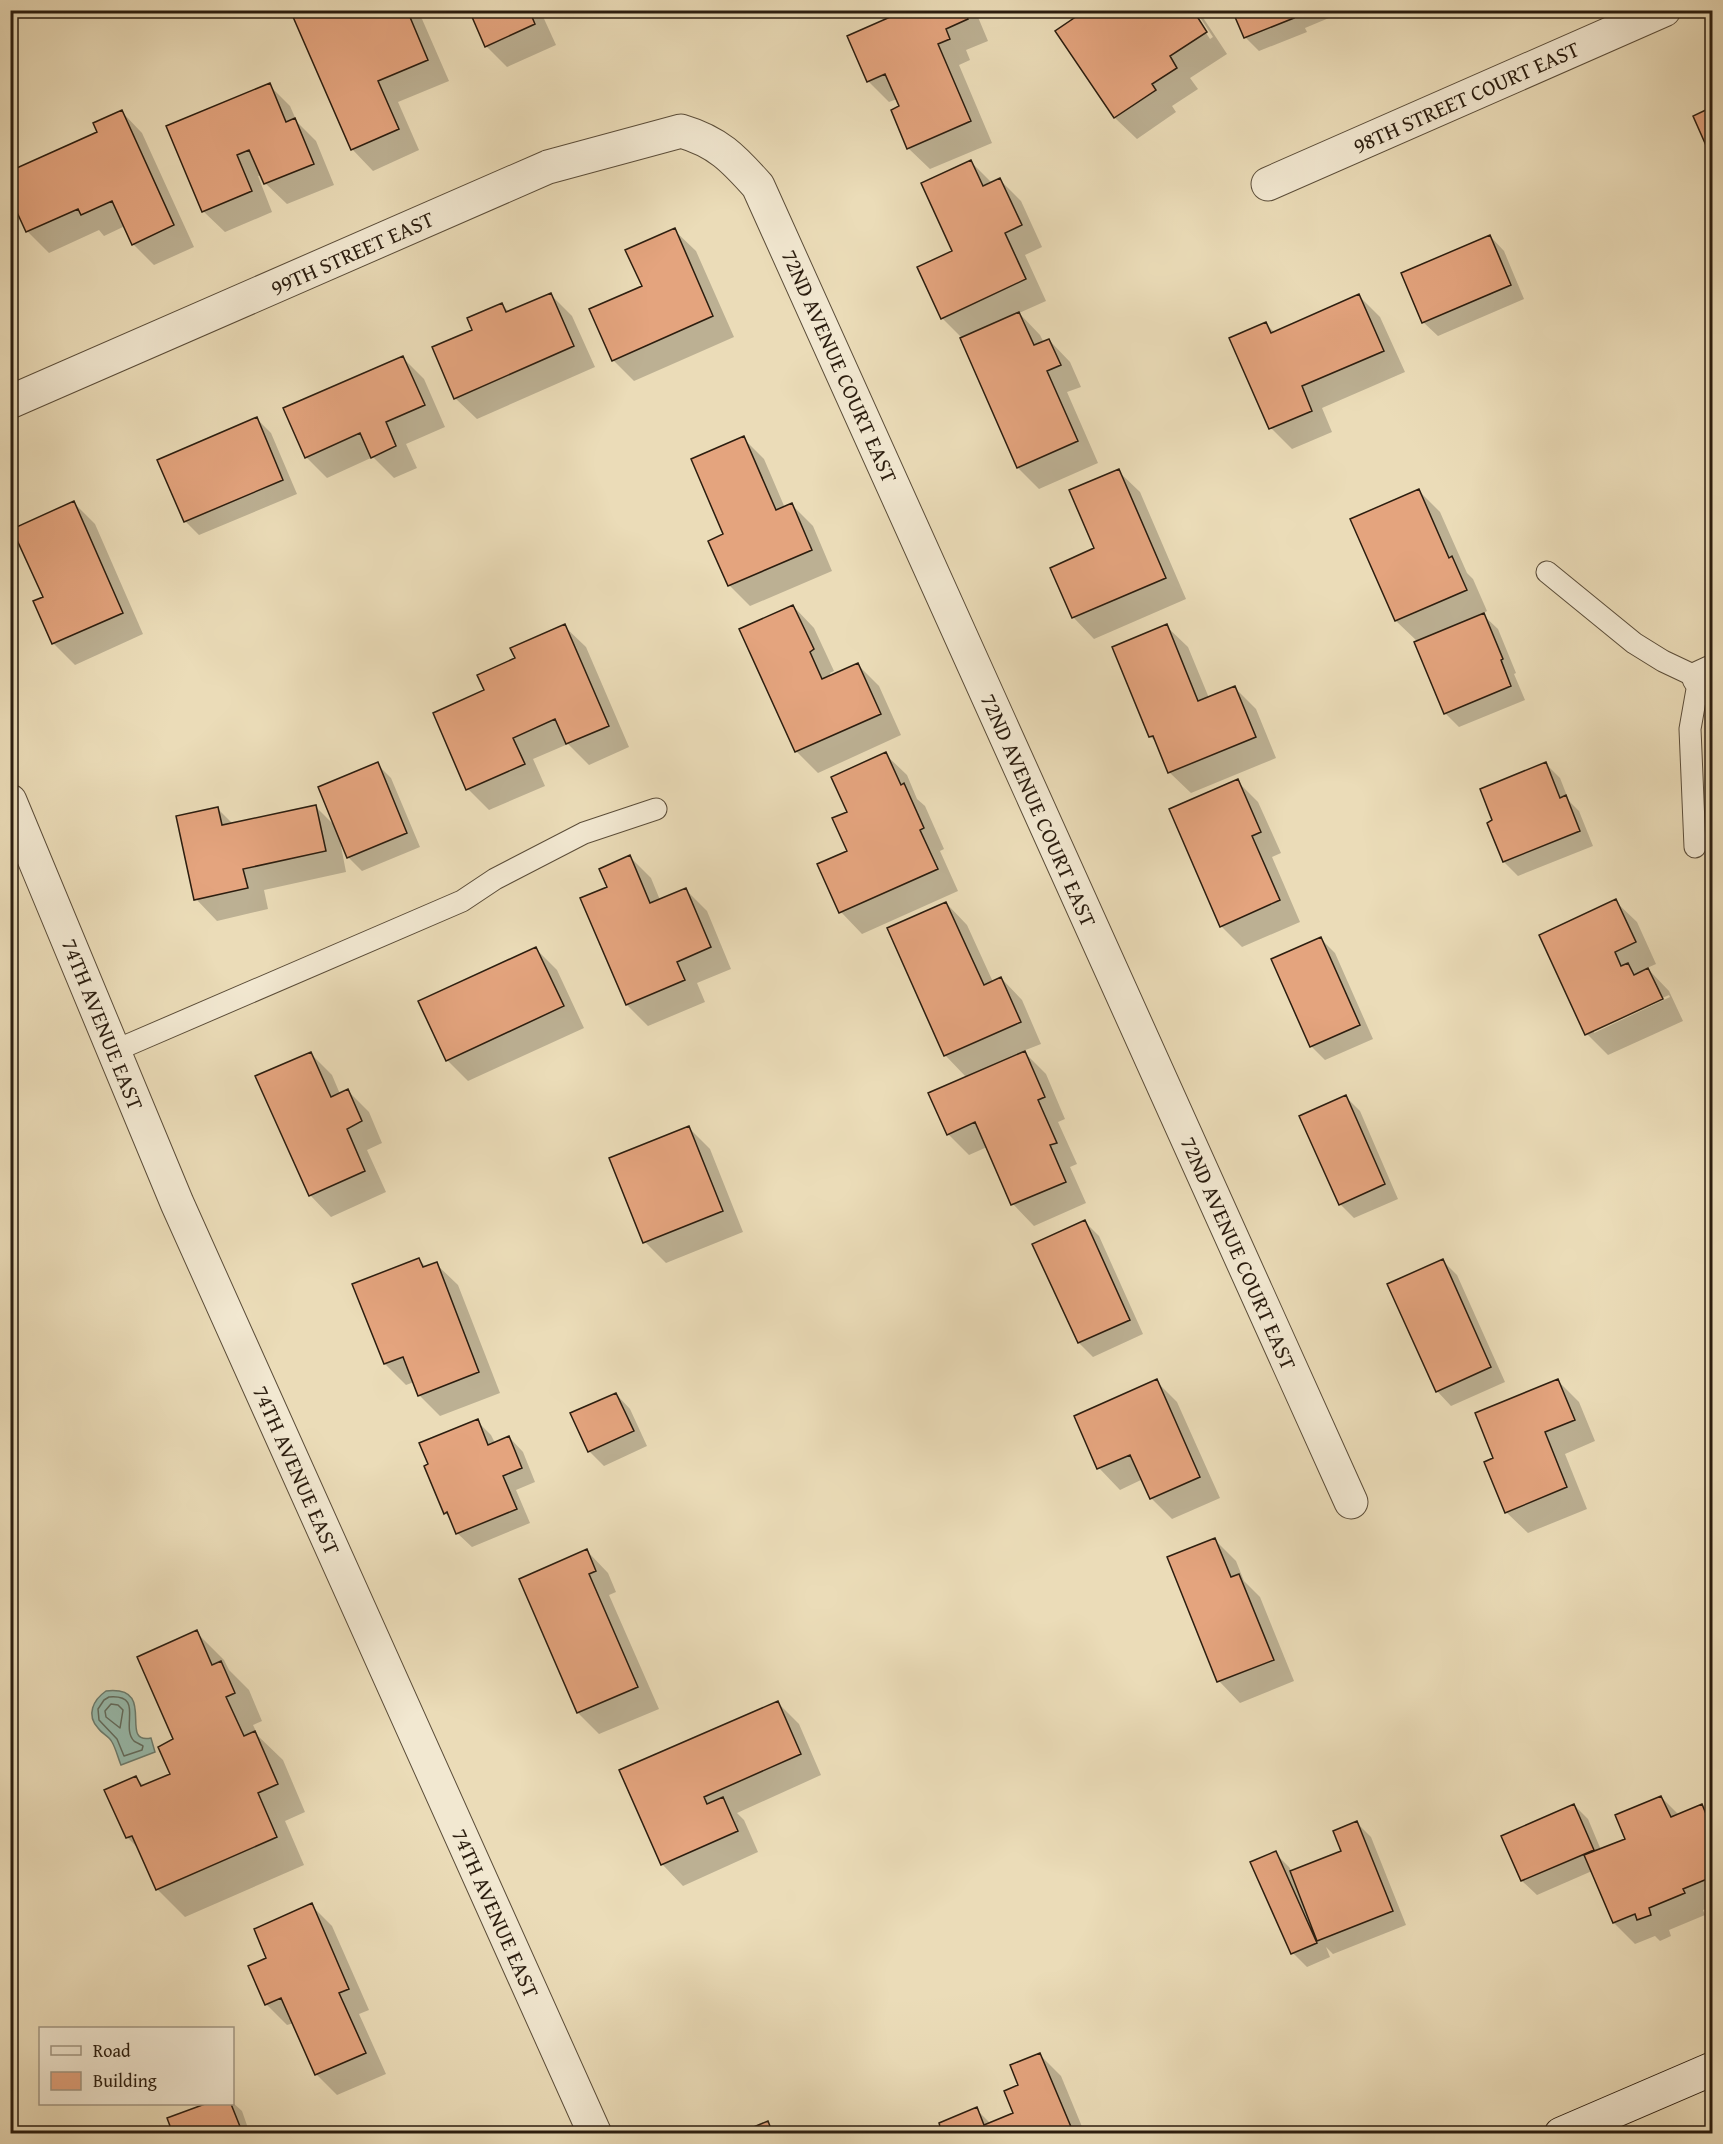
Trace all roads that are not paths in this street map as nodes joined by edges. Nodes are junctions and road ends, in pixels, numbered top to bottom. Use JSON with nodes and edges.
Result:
{"nodes":[{"id":1,"x":1664,"y":10,"type":"edge"},
{"id":2,"x":701,"y":137,"type":"joint"},
{"id":3,"x":1268,"y":184,"type":"dead end"},
{"id":4,"x":10,"y":402,"type":"edge"},
{"id":5,"x":1548,"y":572,"type":"dead end"},
{"id":6,"x":1706,"y":675,"type":"edge"},
{"id":7,"x":10,"y":801,"type":"edge"},
{"id":8,"x":656,"y":809,"type":"dead end"},
{"id":9,"x":1695,"y":847,"type":"dead end"},
{"id":10,"x":114,"y":1051,"type":"junction"},
{"id":11,"x":1351,"y":1502,"type":"dead end"},
{"id":12,"x":1713,"y":2069,"type":"edge"},
{"id":13,"x":595,"y":2133,"type":"edge"},
{"id":14,"x":1561,"y":2133,"type":"edge"}],
"edges":[{"from":1,"to":3,"type":"street","name":"98TH STREET COURT EAST"},
{"from":2,"to":4,"type":"street","name":"99TH STREET EAST"},
{"from":2,"to":11,"type":"street","name":"72ND AVENUE COURT EAST"},
{"from":5,"to":6,"type":"lane"},
{"from":6,"to":9,"type":"lane"},
{"from":7,"to":10,"type":"street","name":"74TH AVENUE EAST"},
{"from":8,"to":10,"type":"lane"},
{"from":10,"to":13,"type":"street","name":"74TH AVENUE EAST"},
{"from":12,"to":14,"type":"street"}]}
